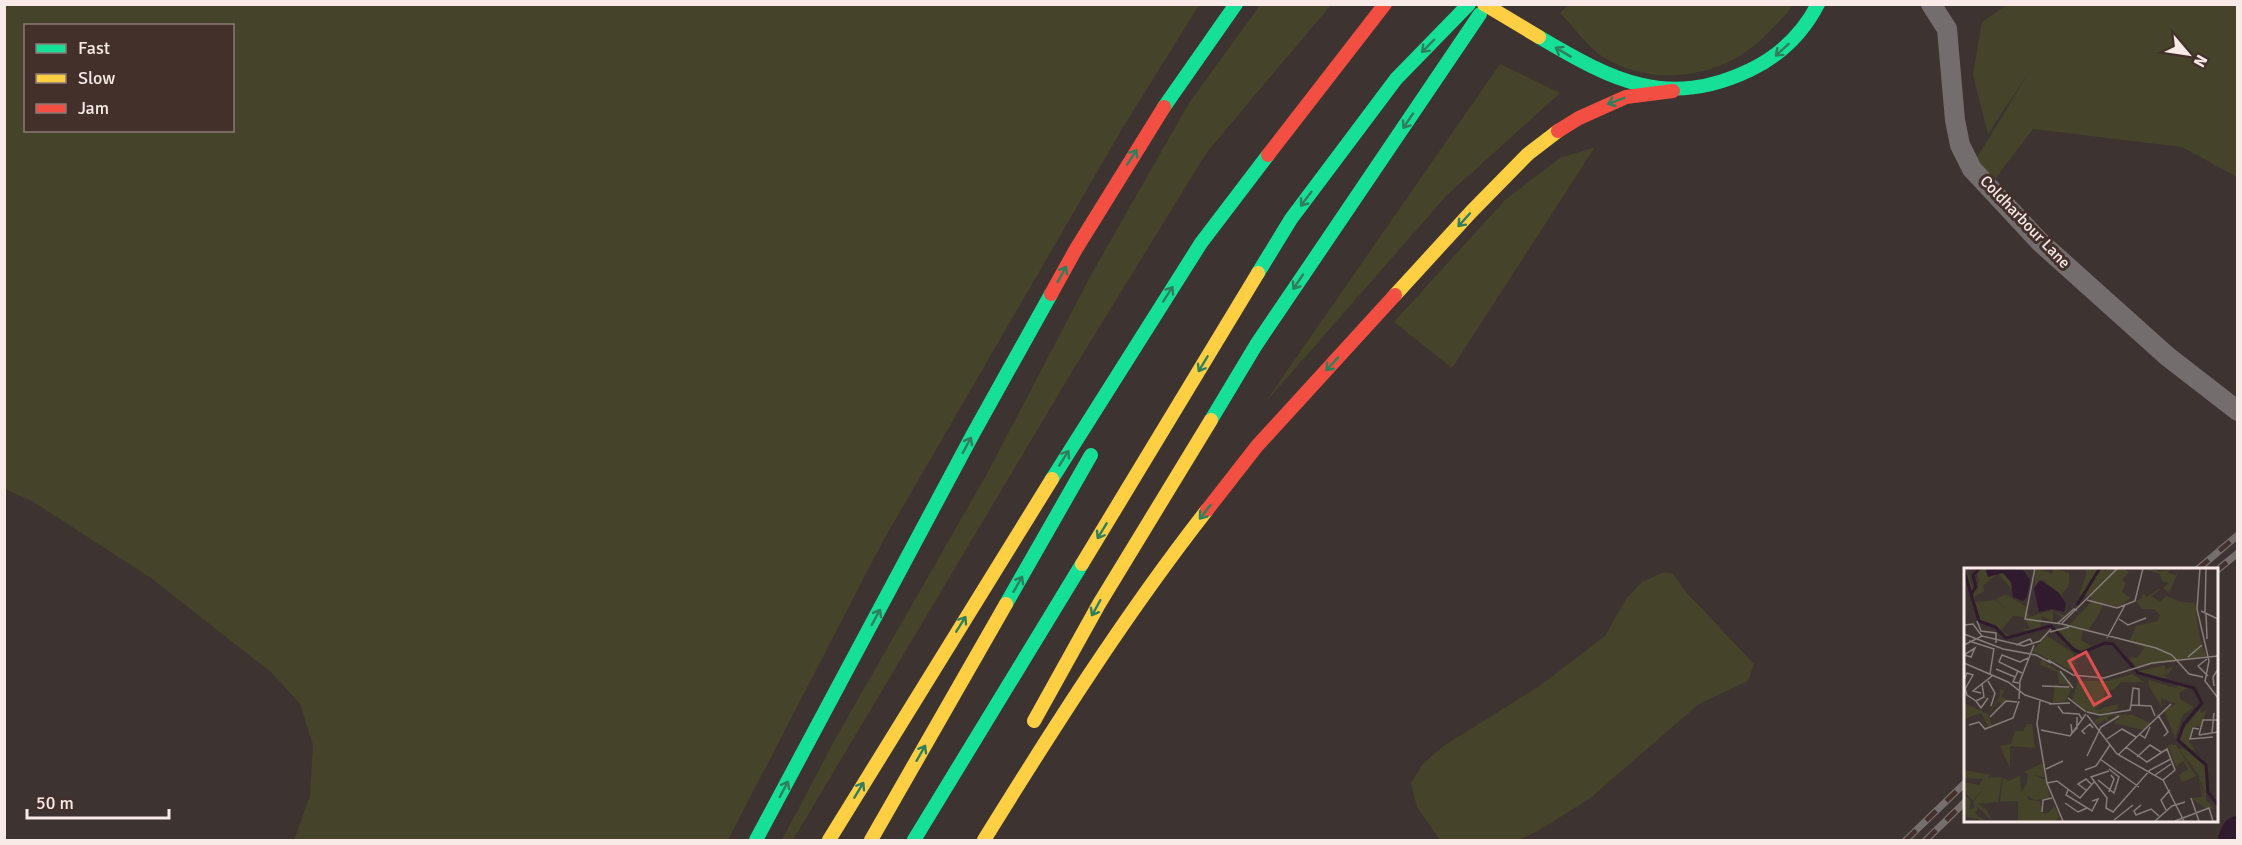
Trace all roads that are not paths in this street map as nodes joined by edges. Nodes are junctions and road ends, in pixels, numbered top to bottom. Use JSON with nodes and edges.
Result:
{"nodes":[{"id":1,"x":1236,"y":4,"type":"edge"},
{"id":2,"x":1385,"y":4,"type":"edge"},
{"id":3,"x":1469,"y":4,"type":"edge"},
{"id":4,"x":1485,"y":4,"type":"edge"},
{"id":5,"x":1931,"y":4,"type":"edge"},
{"id":6,"x":1820,"y":7,"type":"edge"},
{"id":7,"x":1338,"y":62,"type":"junction"},
{"id":8,"x":1673,"y":91,"type":"junction"},
{"id":9,"x":1230,"y":228,"type":"dead end"},
{"id":10,"x":2238,"y":411,"type":"edge"},
{"id":11,"x":1096,"y":447,"type":"dead end"},
{"id":12,"x":1025,"y":738,"type":"dead end"},
{"id":13,"x":980,"y":820,"type":"dead end"},
{"id":14,"x":756,"y":840,"type":"edge"},
{"id":15,"x":829,"y":840,"type":"edge"},
{"id":16,"x":871,"y":840,"type":"edge"},
{"id":17,"x":914,"y":840,"type":"edge"},
{"id":18,"x":969,"y":840,"type":"edge"},
{"id":19,"x":984,"y":840,"type":"edge"}],
"edges":[{"from":14,"to":1,"type":"main road","one_way":true},
{"from":2,"to":7,"type":"main road"},
{"from":3,"to":17,"type":"main road","one_way":true},
{"from":8,"to":4,"type":"main road","one_way":true,"bridge":true},
{"from":4,"to":12,"type":"main road","one_way":true},
{"from":5,"to":10,"type":"street","name":"Coldharbour Lane"},
{"from":6,"to":8,"type":"main road","one_way":true},
{"from":7,"to":9,"type":"main road"},
{"from":15,"to":7,"type":"main road","one_way":true},
{"from":8,"to":19,"type":"main road","one_way":true},
{"from":16,"to":11,"type":"main road","one_way":true},
{"from":13,"to":18,"type":"main road"}]}
